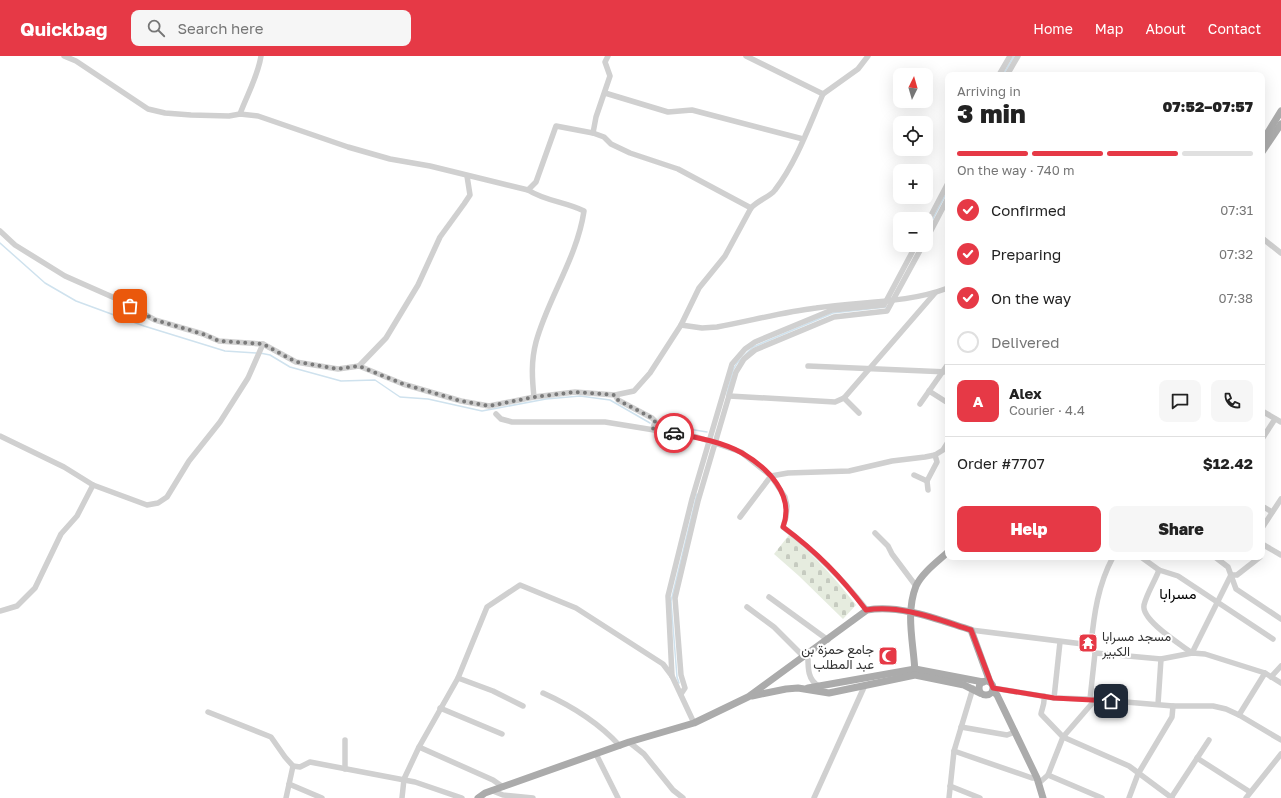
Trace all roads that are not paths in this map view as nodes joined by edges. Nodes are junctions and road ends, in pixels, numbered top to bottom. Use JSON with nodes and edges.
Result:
{"nodes":[{"id":1,"x":64,"y":56,"type":"edge"},
{"id":2,"x":261,"y":56,"type":"edge"},
{"id":3,"x":608,"y":56,"type":"edge"},
{"id":4,"x":746,"y":56,"type":"edge"},
{"id":5,"x":868,"y":56,"type":"edge"},
{"id":6,"x":1010,"y":56,"type":"edge"},
{"id":7,"x":1018,"y":56,"type":"edge"},
{"id":8,"x":1001,"y":72,"type":"edge"},
{"id":9,"x":1009,"y":72,"type":"edge"},
{"id":10,"x":605,"y":93,"type":"junction"},
{"id":11,"x":823,"y":94,"type":"junction"},
{"id":12,"x":1281,"y":111,"type":"edge"},
{"id":13,"x":240,"y":114,"type":"junction"},
{"id":14,"x":1281,"y":124,"type":"edge"},
{"id":15,"x":593,"y":133,"type":"junction"},
{"id":16,"x":1279,"y":133,"type":"edge"},
{"id":17,"x":1265,"y":137,"type":"edge"},
{"id":18,"x":803,"y":139,"type":"junction"},
{"id":19,"x":1265,"y":149,"type":"edge"},
{"id":20,"x":467,"y":176,"type":"junction"},
{"id":21,"x":945,"y":189,"type":"edge"},
{"id":22,"x":528,"y":190,"type":"junction"},
{"id":23,"x":945,"y":204,"type":"edge"},
{"id":24,"x":751,"y":208,"type":"junction"},
{"id":25,"x":933,"y":212,"type":"edge"},
{"id":26,"x":933,"y":227,"type":"edge"},
{"id":27,"x":0,"y":231,"type":"edge"},
{"id":28,"x":1265,"y":240,"type":"edge"},
{"id":29,"x":912,"y":252,"type":"edge"},
{"id":30,"x":919,"y":252,"type":"edge"},
{"id":31,"x":1281,"y":253,"type":"edge"},
{"id":32,"x":945,"y":289,"type":"edge"},
{"id":33,"x":935,"y":292,"type":"junction"},
{"id":34,"x":893,"y":301,"type":"junction"},
{"id":35,"x":886,"y":302,"type":"junction"},
{"id":36,"x":680,"y":325,"type":"junction"},
{"id":37,"x":263,"y":344,"type":"junction"},
{"id":38,"x":359,"y":366,"type":"junction"},
{"id":39,"x":808,"y":366,"type":"dead end"},
{"id":40,"x":945,"y":367,"type":"edge"},
{"id":41,"x":871,"y":369,"type":"junction"},
{"id":42,"x":941,"y":372,"type":"junction"},
{"id":43,"x":945,"y":372,"type":"edge"},
{"id":44,"x":929,"y":392,"type":"junction"},
{"id":45,"x":615,"y":395,"type":"junction"},
{"id":46,"x":729,"y":396,"type":"junction"},
{"id":47,"x":534,"y":397,"type":"junction"},
{"id":48,"x":844,"y":398,"type":"junction"},
{"id":49,"x":945,"y":400,"type":"edge"},
{"id":50,"x":920,"y":404,"type":"dead end"},
{"id":51,"x":859,"y":413,"type":"dead end"},
{"id":52,"x":1265,"y":413,"type":"edge"},
{"id":53,"x":496,"y":414,"type":"dead end"},
{"id":54,"x":1279,"y":420,"type":"edge"},
{"id":55,"x":653,"y":429,"type":"junction"},
{"id":56,"x":0,"y":436,"type":"edge"},
{"id":57,"x":1265,"y":436,"type":"edge"},
{"id":58,"x":713,"y":442,"type":"junction"},
{"id":59,"x":945,"y":447,"type":"edge"},
{"id":60,"x":935,"y":455,"type":"junction"},
{"id":61,"x":914,"y":475,"type":"dead end"},
{"id":62,"x":771,"y":476,"type":"junction"},
{"id":63,"x":927,"y":482,"type":"junction"},
{"id":64,"x":93,"y":485,"type":"junction"},
{"id":65,"x":928,"y":490,"type":"dead end"},
{"id":66,"x":1281,"y":499,"type":"edge"},
{"id":67,"x":1265,"y":508,"type":"edge"},
{"id":68,"x":1272,"y":512,"type":"junction"},
{"id":69,"x":740,"y":517,"type":"dead end"},
{"id":70,"x":1265,"y":523,"type":"edge"},
{"id":71,"x":875,"y":533,"type":"dead end"},
{"id":72,"x":1265,"y":546,"type":"edge"},
{"id":73,"x":945,"y":555,"type":"edge"},
{"id":74,"x":1281,"y":555,"type":"edge"},
{"id":75,"x":1111,"y":560,"type":"edge"},
{"id":76,"x":1145,"y":560,"type":"edge"},
{"id":77,"x":1219,"y":560,"type":"edge"},
{"id":78,"x":1256,"y":560,"type":"edge"},
{"id":79,"x":1159,"y":570,"type":"junction"},
{"id":80,"x":1231,"y":575,"type":"junction"},
{"id":81,"x":916,"y":586,"type":"junction"},
{"id":82,"x":769,"y":597,"type":"dead end"},
{"id":83,"x":1217,"y":602,"type":"junction"},
{"id":84,"x":747,"y":607,"type":"dead end"},
{"id":85,"x":866,"y":610,"type":"junction"},
{"id":86,"x":0,"y":611,"type":"edge"},
{"id":87,"x":911,"y":612,"type":"junction"},
{"id":88,"x":1281,"y":619,"type":"edge"},
{"id":89,"x":971,"y":630,"type":"junction"},
{"id":90,"x":828,"y":640,"type":"junction"},
{"id":91,"x":1273,"y":640,"type":"dead end"},
{"id":92,"x":1060,"y":642,"type":"junction"},
{"id":93,"x":1091,"y":645,"type":"junction"},
{"id":94,"x":1095,"y":653,"type":"junction"},
{"id":95,"x":1192,"y":653,"type":"junction"},
{"id":96,"x":806,"y":656,"type":"junction"},
{"id":97,"x":1161,"y":659,"type":"junction"},
{"id":98,"x":1281,"y":666,"type":"edge"},
{"id":99,"x":915,"y":672,"type":"junction"},
{"id":100,"x":1265,"y":673,"type":"junction"},
{"id":101,"x":672,"y":676,"type":"junction"},
{"id":102,"x":1271,"y":677,"type":"junction"},
{"id":103,"x":458,"y":678,"type":"junction"},
{"id":104,"x":1281,"y":683,"type":"edge"},
{"id":105,"x":865,"y":685,"type":"junction"},
{"id":106,"x":990,"y":686,"type":"junction"},
{"id":107,"x":819,"y":687,"type":"junction"},
{"id":108,"x":973,"y":688,"type":"junction"},
{"id":109,"x":802,"y":689,"type":"junction"},
{"id":110,"x":543,"y":693,"type":"dead end"},
{"id":111,"x":980,"y":693,"type":"junction"},
{"id":112,"x":681,"y":694,"type":"junction"},
{"id":113,"x":1044,"y":696,"type":"junction"},
{"id":114,"x":748,"y":697,"type":"junction"},
{"id":115,"x":1054,"y":698,"type":"junction"},
{"id":116,"x":1092,"y":699,"type":"junction"},
{"id":117,"x":1158,"y":704,"type":"junction"},
{"id":118,"x":523,"y":706,"type":"dead end"},
{"id":119,"x":1173,"y":706,"type":"junction"},
{"id":120,"x":440,"y":708,"type":"junction"},
{"id":121,"x":208,"y":712,"type":"dead end"},
{"id":122,"x":1239,"y":715,"type":"junction"},
{"id":123,"x":694,"y":722,"type":"junction"},
{"id":124,"x":961,"y":727,"type":"junction"},
{"id":125,"x":1015,"y":732,"type":"junction"},
{"id":126,"x":502,"y":734,"type":"dead end"},
{"id":127,"x":1063,"y":737,"type":"junction"},
{"id":128,"x":345,"y":740,"type":"dead end"},
{"id":129,"x":1209,"y":740,"type":"dead end"},
{"id":130,"x":1281,"y":740,"type":"edge"},
{"id":131,"x":629,"y":742,"type":"junction"},
{"id":132,"x":620,"y":746,"type":"junction"},
{"id":133,"x":419,"y":747,"type":"junction"},
{"id":134,"x":954,"y":751,"type":"junction"},
{"id":135,"x":596,"y":754,"type":"junction"},
{"id":136,"x":1281,"y":754,"type":"edge"},
{"id":137,"x":1197,"y":758,"type":"junction"},
{"id":138,"x":293,"y":766,"type":"junction"},
{"id":139,"x":345,"y":769,"type":"junction"},
{"id":140,"x":1138,"y":774,"type":"junction"},
{"id":141,"x":1048,"y":775,"type":"junction"},
{"id":142,"x":404,"y":779,"type":"junction"},
{"id":143,"x":1038,"y":780,"type":"junction"},
{"id":144,"x":289,"y":784,"type":"junction"},
{"id":145,"x":950,"y":786,"type":"junction"},
{"id":146,"x":503,"y":787,"type":"junction"},
{"id":147,"x":493,"y":791,"type":"junction"},
{"id":148,"x":1249,"y":796,"type":"edge"},
{"id":149,"x":286,"y":798,"type":"edge"},
{"id":150,"x":322,"y":798,"type":"edge"},
{"id":151,"x":402,"y":798,"type":"edge"},
{"id":152,"x":462,"y":798,"type":"edge"},
{"id":153,"x":478,"y":798,"type":"edge"},
{"id":154,"x":533,"y":798,"type":"edge"},
{"id":155,"x":618,"y":798,"type":"edge"},
{"id":156,"x":683,"y":798,"type":"edge"},
{"id":157,"x":814,"y":798,"type":"edge"},
{"id":158,"x":949,"y":798,"type":"edge"},
{"id":159,"x":980,"y":798,"type":"edge"},
{"id":160,"x":1043,"y":798,"type":"edge"},
{"id":161,"x":1102,"y":798,"type":"edge"},
{"id":162,"x":1129,"y":798,"type":"edge"},
{"id":163,"x":1172,"y":798,"type":"edge"}],
"edges":[{"from":1,"to":13,"type":"street"},
{"from":2,"to":13,"type":"street"},
{"from":3,"to":10,"type":"street"},
{"from":4,"to":11,"type":"street"},
{"from":5,"to":11,"type":"street"},
{"from":6,"to":8,"type":"street"},
{"from":7,"to":9,"type":"street"},
{"from":10,"to":15,"type":"street"},
{"from":10,"to":18,"type":"street"},
{"from":11,"to":18,"type":"street"},
{"from":12,"to":17,"type":"main road"},
{"from":13,"to":20,"type":"street"},
{"from":14,"to":16,"type":"main road"},
{"from":15,"to":22,"type":"street"},
{"from":15,"to":24,"type":"street"},
{"from":16,"to":19,"type":"main road"},
{"from":18,"to":24,"type":"street"},
{"from":20,"to":22,"type":"street"},
{"from":20,"to":38,"type":"street"},
{"from":21,"to":25,"type":"street"},
{"from":22,"to":47,"type":"street"},
{"from":23,"to":26,"type":"street"},
{"from":24,"to":36,"type":"street"},
{"from":27,"to":37,"type":"street"},
{"from":28,"to":31,"type":"street"},
{"from":29,"to":35,"type":"street"},
{"from":30,"to":34,"type":"street"},
{"from":32,"to":33,"type":"street"},
{"from":33,"to":34,"type":"street"},
{"from":33,"to":41,"type":"street"},
{"from":34,"to":35,"type":"street"},
{"from":34,"to":46,"type":"street"},
{"from":35,"to":36,"type":"street"},
{"from":35,"to":58,"type":"street"},
{"from":36,"to":45,"type":"street"},
{"from":37,"to":38,"type":"street"},
{"from":37,"to":64,"type":"street"},
{"from":38,"to":47,"type":"street"},
{"from":39,"to":41,"type":"street"},
{"from":40,"to":42,"type":"street"},
{"from":41,"to":42,"type":"street"},
{"from":41,"to":48,"type":"street"},
{"from":42,"to":43,"type":"street"},
{"from":42,"to":44,"type":"street"},
{"from":44,"to":49,"type":"street"},
{"from":44,"to":50,"type":"street"},
{"from":45,"to":47,"type":"street"},
{"from":45,"to":55,"type":"street"},
{"from":46,"to":48,"type":"street"},
{"from":46,"to":58,"type":"street"},
{"from":48,"to":51,"type":"street"},
{"from":52,"to":54,"type":"street"},
{"from":53,"to":55,"type":"street"},
{"from":54,"to":57,"type":"street"},
{"from":55,"to":58,"type":"street"},
{"from":56,"to":64,"type":"street"},
{"from":58,"to":62,"type":"street"},
{"from":58,"to":101,"type":"street"},
{"from":58,"to":112,"type":"street"},
{"from":59,"to":60,"type":"street"},
{"from":60,"to":62,"type":"street"},
{"from":60,"to":63,"type":"street"},
{"from":61,"to":63,"type":"street"},
{"from":62,"to":69,"type":"street"},
{"from":62,"to":85,"type":"street"},
{"from":63,"to":65,"type":"street"},
{"from":64,"to":86,"type":"street"},
{"from":66,"to":68,"type":"street"},
{"from":67,"to":68,"type":"street"},
{"from":68,"to":70,"type":"street"},
{"from":71,"to":81,"type":"street"},
{"from":72,"to":74,"type":"street"},
{"from":73,"to":81,"type":"main road"},
{"from":75,"to":93,"type":"street"},
{"from":76,"to":79,"type":"street"},
{"from":77,"to":80,"type":"street"},
{"from":78,"to":80,"type":"street"},
{"from":79,"to":83,"type":"street"},
{"from":79,"to":95,"type":"street"},
{"from":80,"to":83,"type":"street"},
{"from":80,"to":88,"type":"street"},
{"from":81,"to":87,"type":"main road"},
{"from":82,"to":90,"type":"street"},
{"from":83,"to":91,"type":"street"},
{"from":83,"to":95,"type":"street"},
{"from":84,"to":96,"type":"street"},
{"from":85,"to":87,"type":"main road"},
{"from":85,"to":90,"type":"main road"},
{"from":87,"to":89,"type":"main road"},
{"from":87,"to":99,"type":"main road"},
{"from":89,"to":92,"type":"street"},
{"from":89,"to":106,"type":"main road"},
{"from":90,"to":96,"type":"main road"},
{"from":92,"to":93,"type":"street"},
{"from":92,"to":115,"type":"street"},
{"from":93,"to":94,"type":"street"},
{"from":94,"to":97,"type":"street"},
{"from":94,"to":116,"type":"street"},
{"from":95,"to":97,"type":"street"},
{"from":95,"to":100,"type":"street"},
{"from":96,"to":107,"type":"street"},
{"from":96,"to":114,"type":"main road"},
{"from":97,"to":117,"type":"street"},
{"from":98,"to":102,"type":"street"},
{"from":99,"to":105,"type":"main road"},
{"from":99,"to":106,"type":"main road"},
{"from":99,"to":107,"type":"main road"},
{"from":99,"to":108,"type":"main road"},
{"from":100,"to":102,"type":"street"},
{"from":100,"to":122,"type":"street"},
{"from":101,"to":103,"type":"street"},
{"from":101,"to":112,"type":"street"},
{"from":102,"to":104,"type":"street"},
{"from":103,"to":118,"type":"street"},
{"from":103,"to":120,"type":"street"},
{"from":105,"to":109,"type":"main road"},
{"from":105,"to":157,"type":"street"},
{"from":106,"to":111,"type":"main road"},
{"from":106,"to":111,"type":"main road"},
{"from":106,"to":113,"type":"street"},
{"from":106,"to":125,"type":"main road"},
{"from":107,"to":109,"type":"main road"},
{"from":108,"to":111,"type":"main road"},
{"from":108,"to":124,"type":"street"},
{"from":109,"to":114,"type":"main road"},
{"from":110,"to":132,"type":"street"},
{"from":112,"to":123,"type":"street"},
{"from":113,"to":115,"type":"street"},
{"from":113,"to":127,"type":"street"},
{"from":114,"to":123,"type":"main road"},
{"from":115,"to":116,"type":"street"},
{"from":116,"to":117,"type":"street"},
{"from":116,"to":127,"type":"street"},
{"from":117,"to":119,"type":"street"},
{"from":119,"to":122,"type":"street"},
{"from":119,"to":140,"type":"street"},
{"from":120,"to":126,"type":"street"},
{"from":120,"to":133,"type":"street"},
{"from":121,"to":138,"type":"street"},
{"from":122,"to":130,"type":"street"},
{"from":123,"to":131,"type":"main road"},
{"from":124,"to":125,"type":"street"},
{"from":124,"to":134,"type":"street"},
{"from":125,"to":143,"type":"main road"},
{"from":127,"to":140,"type":"street"},
{"from":127,"to":141,"type":"street"},
{"from":128,"to":139,"type":"street"},
{"from":129,"to":137,"type":"street"},
{"from":131,"to":132,"type":"main road"},
{"from":131,"to":156,"type":"street"},
{"from":132,"to":135,"type":"main road"},
{"from":133,"to":142,"type":"street"},
{"from":133,"to":146,"type":"street"},
{"from":134,"to":143,"type":"street"},
{"from":134,"to":145,"type":"street"},
{"from":135,"to":146,"type":"main road"},
{"from":135,"to":155,"type":"street"},
{"from":136,"to":148,"type":"street"},
{"from":137,"to":148,"type":"street"},
{"from":137,"to":163,"type":"street"},
{"from":138,"to":139,"type":"street"},
{"from":138,"to":144,"type":"street"},
{"from":139,"to":142,"type":"street"},
{"from":140,"to":162,"type":"street"},
{"from":140,"to":163,"type":"street"},
{"from":141,"to":143,"type":"street"},
{"from":141,"to":161,"type":"street"},
{"from":142,"to":151,"type":"street"},
{"from":142,"to":152,"type":"street"},
{"from":143,"to":160,"type":"main road"},
{"from":144,"to":149,"type":"street"},
{"from":144,"to":150,"type":"street"},
{"from":145,"to":158,"type":"street"},
{"from":145,"to":159,"type":"street"},
{"from":146,"to":147,"type":"main road"},
{"from":147,"to":153,"type":"main road"},
{"from":147,"to":154,"type":"street"}]}
